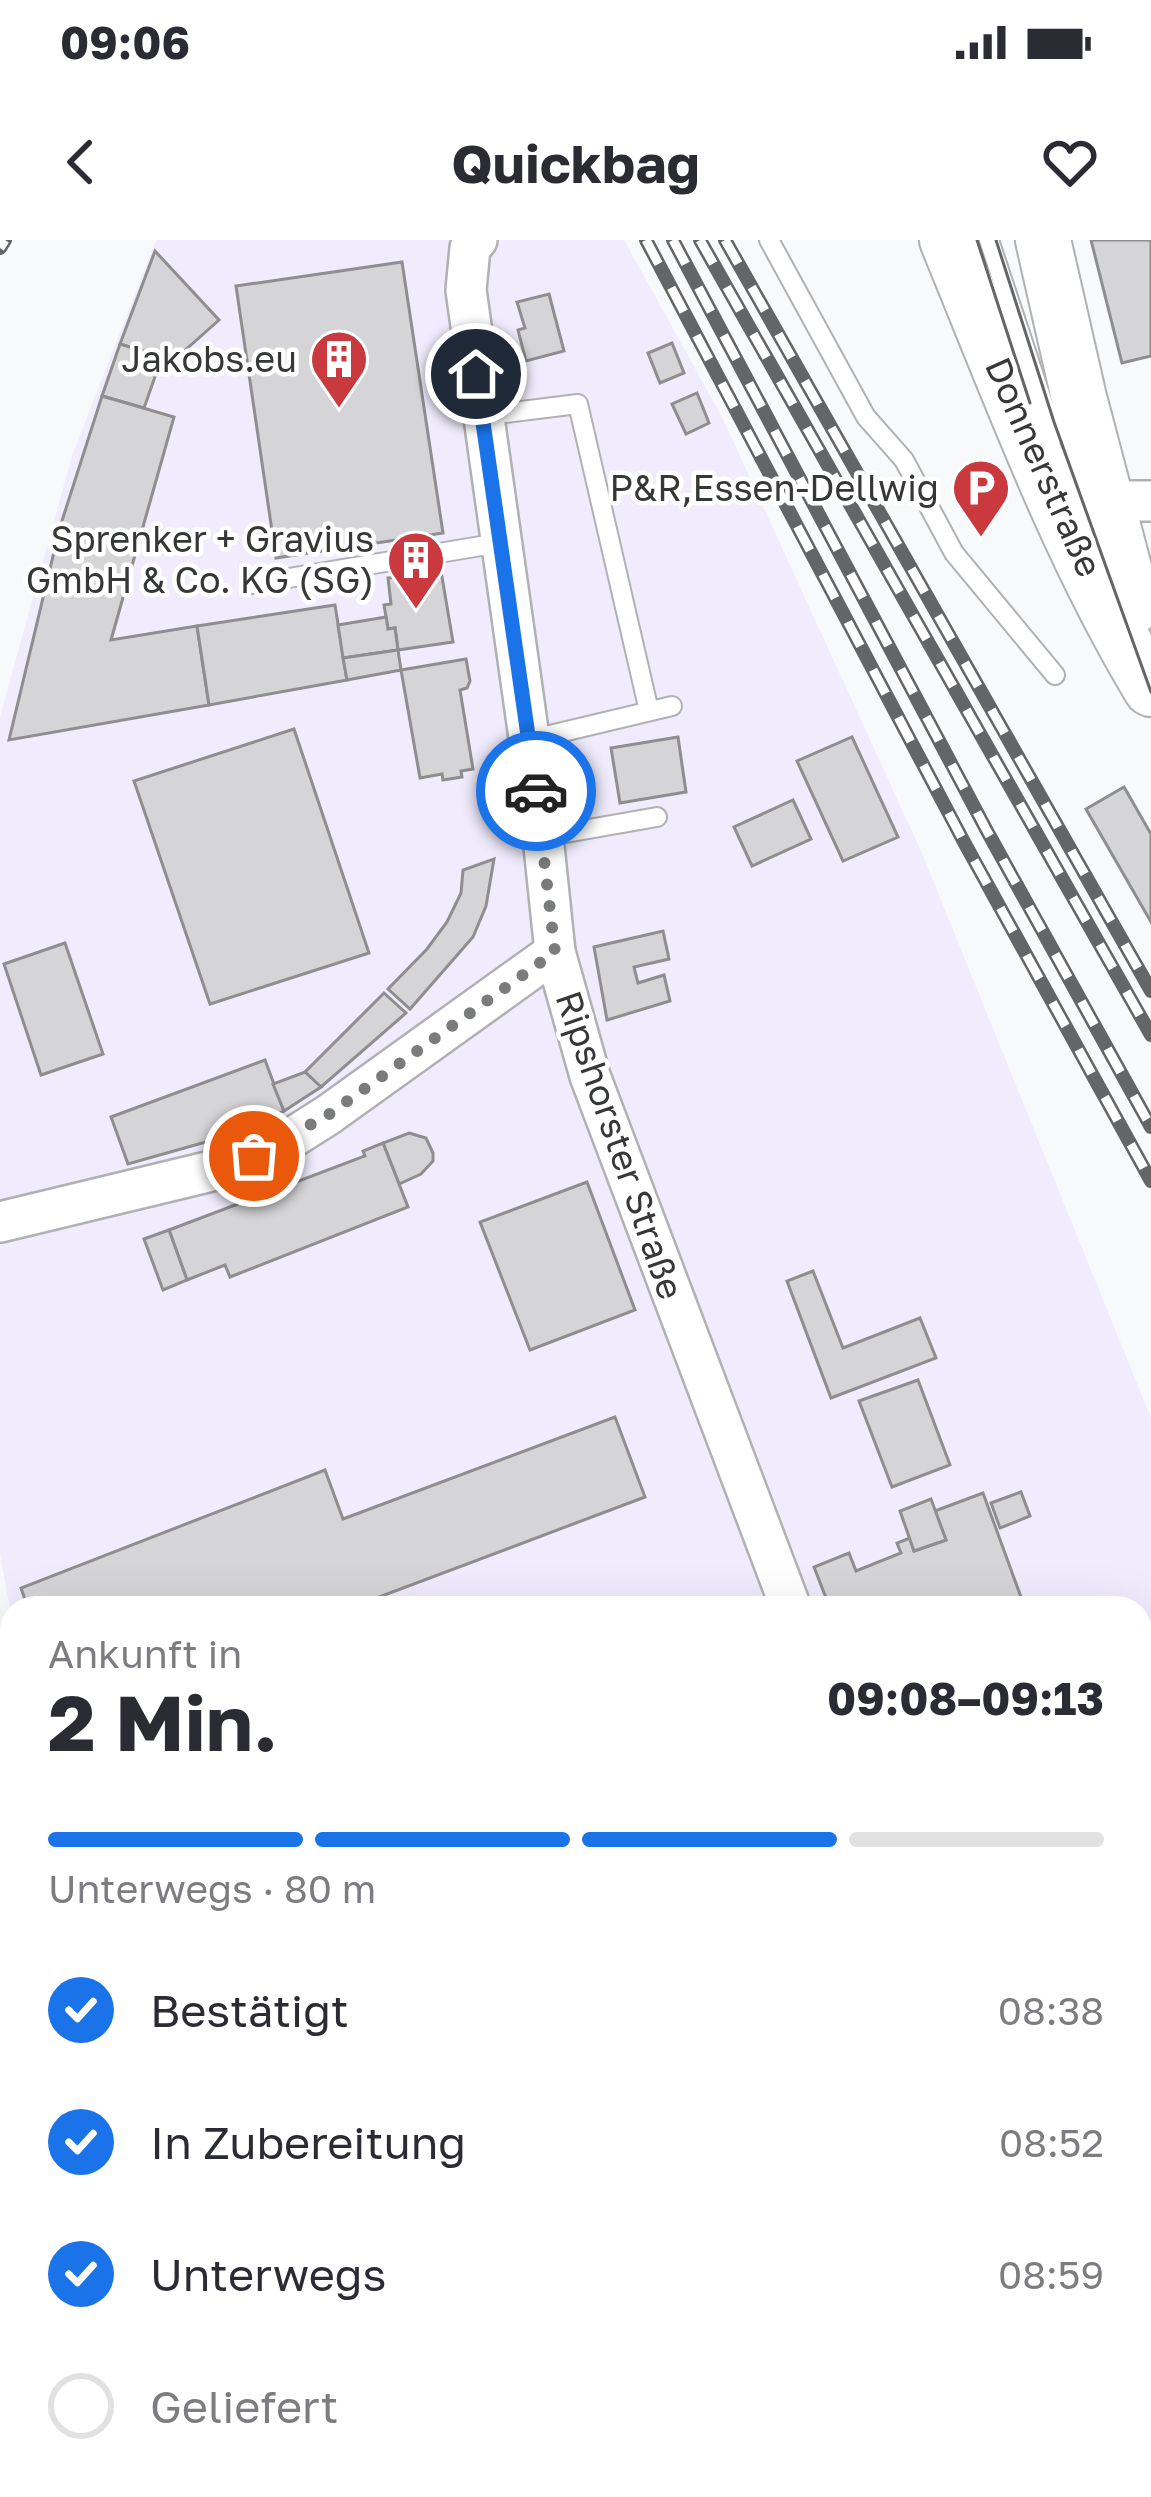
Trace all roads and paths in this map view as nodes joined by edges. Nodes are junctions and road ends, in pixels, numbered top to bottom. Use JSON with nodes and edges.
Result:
{"nodes":[{"id":1,"x":477,"y":240,"type":"edge"},
{"id":2,"x":769,"y":240,"type":"edge"},
{"id":3,"x":946,"y":240,"type":"edge"},
{"id":4,"x":988,"y":240,"type":"edge"},
{"id":5,"x":1043,"y":240,"type":"edge"},
{"id":6,"x":481,"y":416,"type":"junction"},
{"id":7,"x":1087,"y":491,"type":"edge"},
{"id":8,"x":499,"y":543,"type":"junction"},
{"id":9,"x":253,"y":584,"type":"dead end"},
{"id":10,"x":1151,"y":654,"type":"edge"},
{"id":11,"x":1151,"y":673,"type":"edge"},
{"id":12,"x":1055,"y":675,"type":"dead end"},
{"id":13,"x":1151,"y":689,"type":"edge"},
{"id":14,"x":672,"y":706,"type":"dead end"},
{"id":15,"x":649,"y":711,"type":"junction"},
{"id":16,"x":529,"y":740,"type":"junction"},
{"id":17,"x":657,"y":817,"type":"dead end"},
{"id":18,"x":543,"y":837,"type":"junction"},
{"id":19,"x":555,"y":952,"type":"junction"},
{"id":20,"x":0,"y":1222,"type":"edge"},
{"id":21,"x":786,"y":1596,"type":"edge"}],
"edges":[{"from":1,"to":6,"type":"street","name":"Ripshorster Straße"},
{"from":2,"to":12,"type":"lane"},
{"from":3,"to":7,"type":"main road","name":"Donnerstraße"},
{"from":4,"to":7,"type":"lane"},
{"from":5,"to":7,"type":"main road","name":"Donnerstraße"},
{"from":6,"to":8,"type":"street","name":"Ripshorster Straße"},
{"from":6,"to":15,"type":"lane"},
{"from":7,"to":10,"type":"main road","name":"Donnerstraße"},
{"from":7,"to":11,"type":"lane"},
{"from":7,"to":13,"type":"main road","name":"Donnerstraße"},
{"from":8,"to":9,"type":"lane"},
{"from":8,"to":16,"type":"street","name":"Ripshorster Straße"},
{"from":14,"to":15,"type":"lane"},
{"from":15,"to":16,"type":"lane"},
{"from":16,"to":18,"type":"street","name":"Ripshorster Straße"},
{"from":17,"to":18,"type":"lane"},
{"from":18,"to":19,"type":"street","name":"Ripshorster Straße"},
{"from":19,"to":20,"type":"street"},
{"from":19,"to":21,"type":"street","name":"Ripshorster Straße"}]}
